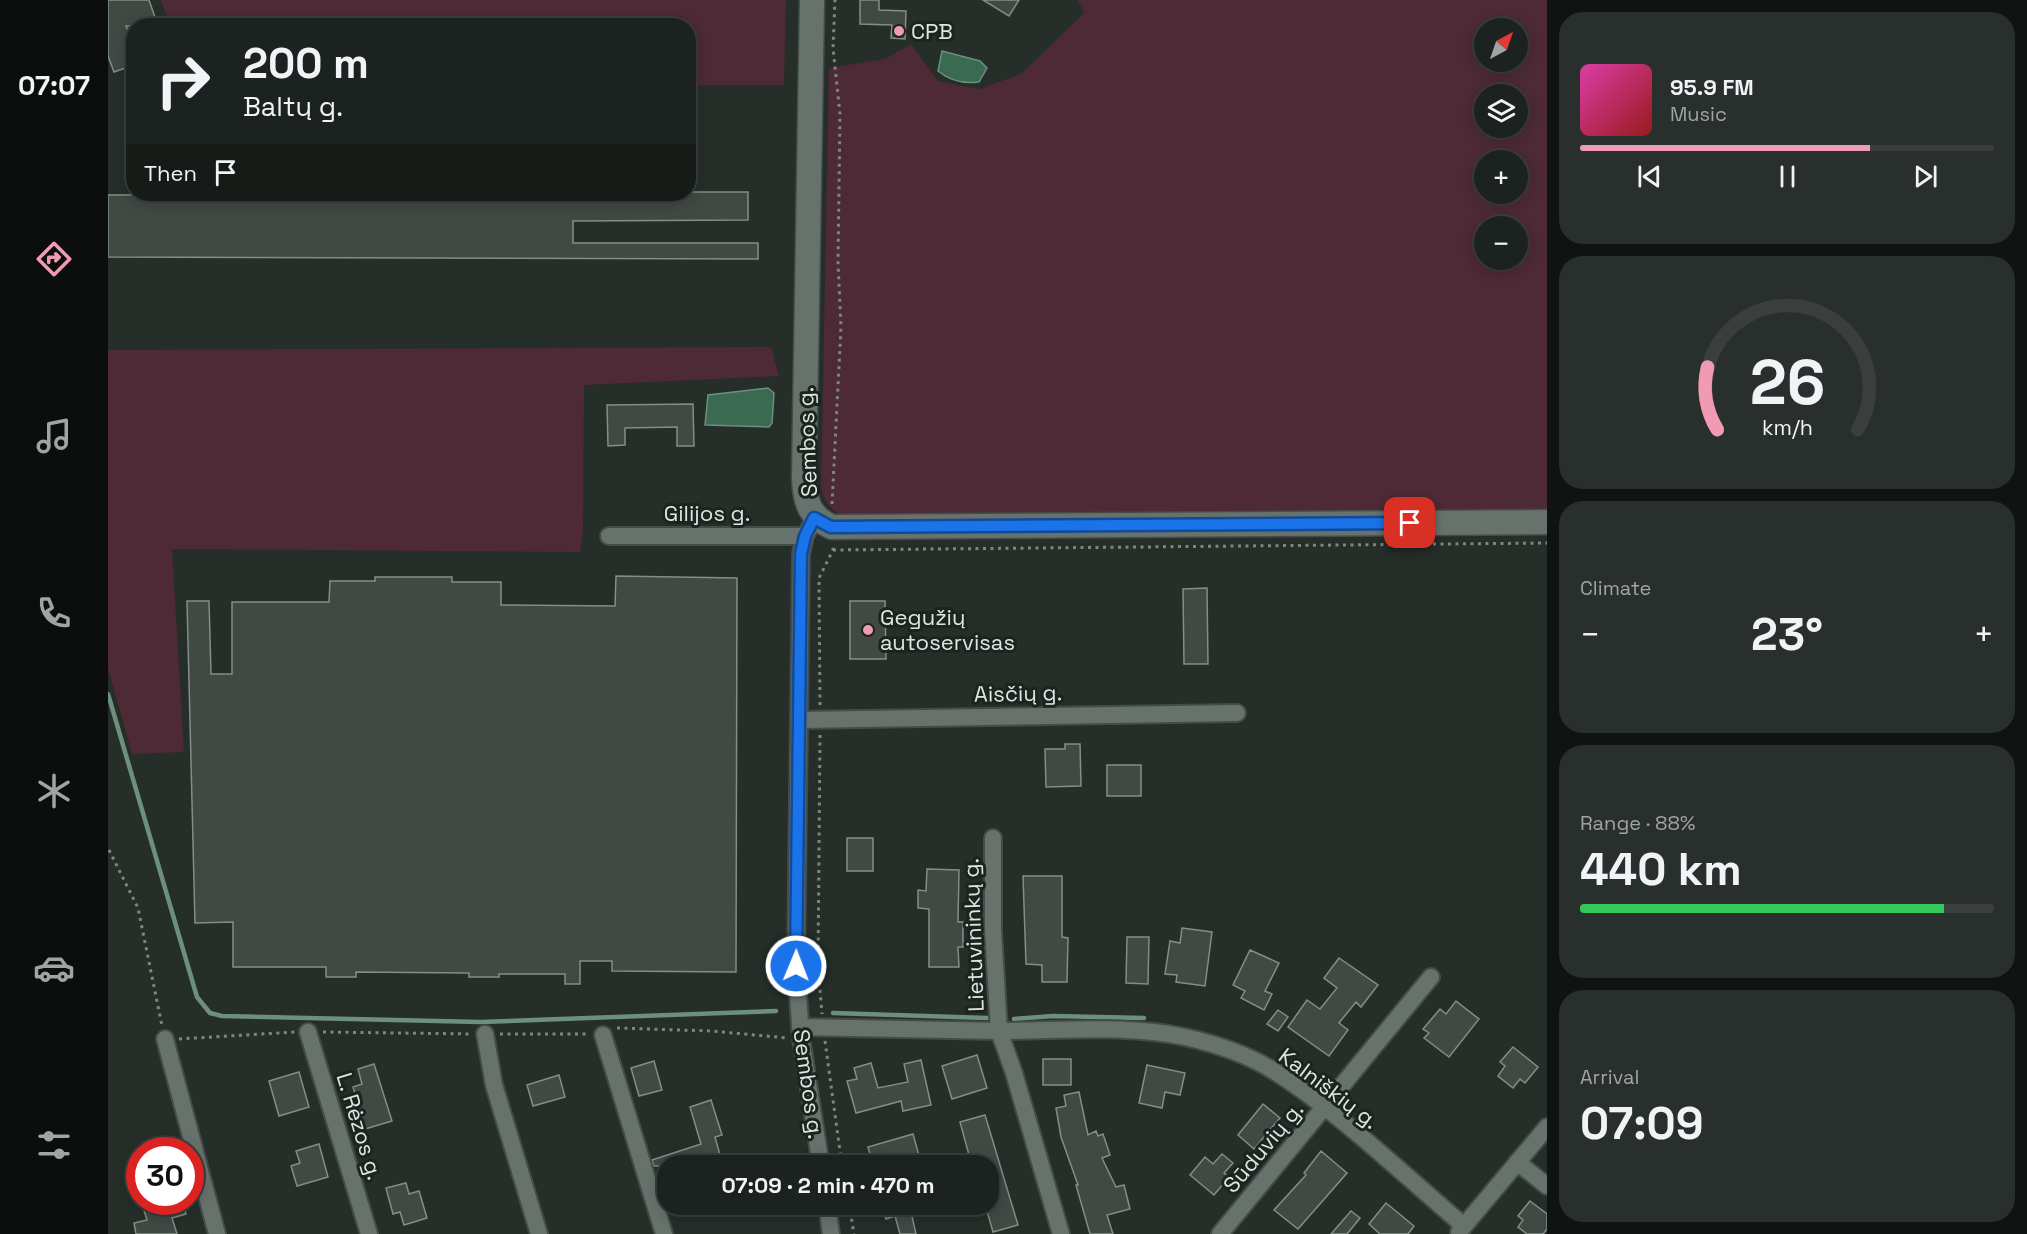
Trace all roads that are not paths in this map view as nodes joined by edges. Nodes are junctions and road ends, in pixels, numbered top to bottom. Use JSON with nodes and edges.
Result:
{"nodes":[{"id":1,"x":813,"y":0,"type":"edge"},
{"id":2,"x":1547,"y":522,"type":"edge"},
{"id":3,"x":821,"y":533,"type":"junction"},
{"id":4,"x":609,"y":536,"type":"dead end"},
{"id":5,"x":1237,"y":713,"type":"dead end"},
{"id":6,"x":799,"y":720,"type":"junction"},
{"id":7,"x":993,"y":838,"type":"dead end"},
{"id":8,"x":1431,"y":977,"type":"dead end"},
{"id":9,"x":999,"y":1031,"type":"junction"},
{"id":10,"x":308,"y":1032,"type":"road end"},
{"id":11,"x":801,"y":1033,"type":"junction"},
{"id":12,"x":485,"y":1034,"type":"road end"},
{"id":13,"x":603,"y":1035,"type":"road end"},
{"id":14,"x":165,"y":1039,"type":"road end"},
{"id":15,"x":1324,"y":1108,"type":"junction"},
{"id":16,"x":1547,"y":1127,"type":"edge"},
{"id":17,"x":819,"y":1155,"type":"edge"},
{"id":18,"x":1517,"y":1162,"type":"junction"},
{"id":19,"x":1547,"y":1186,"type":"edge"},
{"id":20,"x":828,"y":1215,"type":"edge"},
{"id":21,"x":1461,"y":1230,"type":"edge"},
{"id":22,"x":217,"y":1234,"type":"edge"},
{"id":23,"x":369,"y":1234,"type":"edge"},
{"id":24,"x":538,"y":1234,"type":"edge"},
{"id":25,"x":664,"y":1234,"type":"edge"},
{"id":26,"x":831,"y":1234,"type":"edge"},
{"id":27,"x":1060,"y":1234,"type":"edge"},
{"id":28,"x":1220,"y":1234,"type":"edge"}],
"edges":[{"from":1,"to":3,"type":"main road","name":"Sembos g."},
{"from":2,"to":3,"type":"main road"},
{"from":3,"to":4,"type":"street","name":"Gilijos g."},
{"from":3,"to":6,"type":"street","name":"Sembos g."},
{"from":5,"to":6,"type":"street","name":"Aisčių g."},
{"from":6,"to":11,"type":"street","name":"Sembos g."},
{"from":7,"to":9,"type":"street","name":"Lietuvininkų g."},
{"from":8,"to":15,"type":"street","name":"Sūduvių g."},
{"from":9,"to":11,"type":"street","name":"Kalniškių g."},
{"from":9,"to":15,"type":"street","name":"Kalniškių g."},
{"from":9,"to":27,"type":"street"},
{"from":10,"to":23,"type":"street","name":"L. Rėzos g."},
{"from":11,"to":17,"type":"street","name":"Sembos g."},
{"from":12,"to":24,"type":"street"},
{"from":13,"to":25,"type":"street"},
{"from":14,"to":22,"type":"street"},
{"from":15,"to":21,"type":"street","name":"Kalniškių g."},
{"from":15,"to":28,"type":"street","name":"Sūduvių g."},
{"from":16,"to":18,"type":"street"},
{"from":18,"to":19,"type":"street"},
{"from":18,"to":21,"type":"street"},
{"from":20,"to":26,"type":"street"}]}
